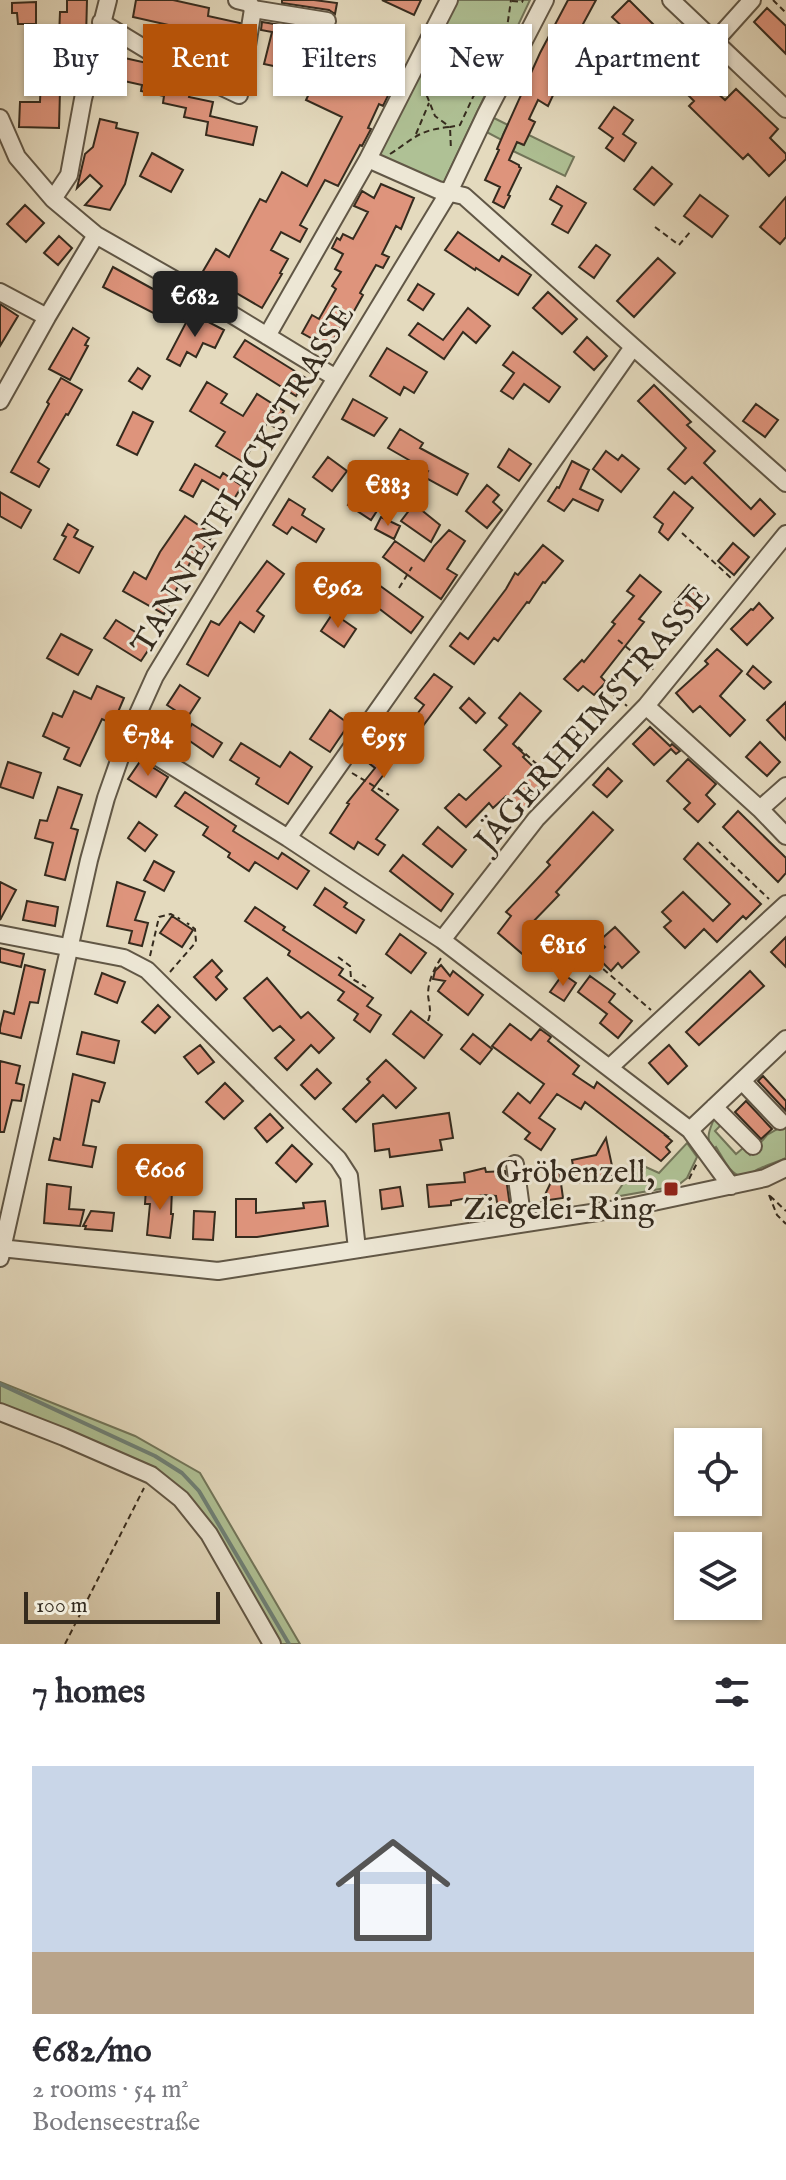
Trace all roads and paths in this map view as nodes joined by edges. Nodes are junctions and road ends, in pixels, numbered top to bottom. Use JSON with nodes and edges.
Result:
{"nodes":[{"id":1,"x":108,"y":0,"type":"edge"},
{"id":2,"x":237,"y":0,"type":"edge"},
{"id":3,"x":449,"y":0,"type":"edge"},
{"id":4,"x":511,"y":0,"type":"edge"},
{"id":5,"x":523,"y":0,"type":"edge"},
{"id":6,"x":545,"y":0,"type":"edge"},
{"id":7,"x":671,"y":0,"type":"edge"},
{"id":8,"x":752,"y":0,"type":"edge"},
{"id":9,"x":773,"y":0,"type":"edge"},
{"id":10,"x":690,"y":6,"type":"edge"},
{"id":11,"x":253,"y":9,"type":"junction"},
{"id":12,"x":786,"y":13,"type":"edge"},
{"id":13,"x":327,"y":21,"type":"dead end"},
{"id":14,"x":101,"y":22,"type":"junction"},
{"id":15,"x":507,"y":24,"type":"edge"},
{"id":16,"x":704,"y":24,"type":"edge"},
{"id":17,"x":728,"y":27,"type":"edge"},
{"id":18,"x":728,"y":52,"type":"edge"},
{"id":19,"x":416,"y":66,"type":"junction"},
{"id":20,"x":474,"y":96,"type":"edge"},
{"id":21,"x":429,"y":103,"type":"junction"},
{"id":22,"x":786,"y":109,"type":"edge"},
{"id":23,"x":0,"y":118,"type":"edge"},
{"id":24,"x":450,"y":127,"type":"junction"},
{"id":25,"x":415,"y":135,"type":"junction"},
{"id":26,"x":451,"y":151,"type":"dead end"},
{"id":27,"x":372,"y":161,"type":"junction"},
{"id":28,"x":449,"y":192,"type":"junction"},
{"id":29,"x":53,"y":199,"type":"junction"},
{"id":30,"x":655,"y":227,"type":"dead end"},
{"id":31,"x":691,"y":231,"type":"dead end"},
{"id":32,"x":96,"y":235,"type":"junction"},
{"id":33,"x":0,"y":292,"type":"edge"},
{"id":34,"x":47,"y":317,"type":"junction"},
{"id":35,"x":267,"y":336,"type":"junction"},
{"id":36,"x":633,"y":347,"type":"junction"},
{"id":37,"x":336,"y":378,"type":"junction"},
{"id":38,"x":0,"y":401,"type":"edge"},
{"id":39,"x":786,"y":483,"type":"edge"},
{"id":40,"x":682,"y":533,"type":"dead end"},
{"id":41,"x":786,"y":534,"type":"edge"},
{"id":42,"x":412,"y":567,"type":"dead end"},
{"id":43,"x":399,"y":588,"type":"dead end"},
{"id":44,"x":742,"y":588,"type":"junction"},
{"id":45,"x":618,"y":640,"type":"dead end"},
{"id":46,"x":667,"y":681,"type":"junction"},
{"id":47,"x":610,"y":691,"type":"dead end"},
{"id":48,"x":642,"y":710,"type":"junction"},
{"id":49,"x":127,"y":738,"type":"junction"},
{"id":50,"x":518,"y":747,"type":"dead end"},
{"id":51,"x":340,"y":765,"type":"junction"},
{"id":52,"x":786,"y":786,"type":"edge"},
{"id":53,"x":564,"y":788,"type":"junction"},
{"id":54,"x":389,"y":795,"type":"dead end"},
{"id":55,"x":760,"y":809,"type":"junction"},
{"id":56,"x":786,"y":836,"type":"edge"},
{"id":57,"x":288,"y":838,"type":"junction"},
{"id":58,"x":709,"y":842,"type":"dead end"},
{"id":59,"x":783,"y":906,"type":"edge"},
{"id":60,"x":180,"y":919,"type":"dead end"},
{"id":61,"x":187,"y":923,"type":"dead end"},
{"id":62,"x":0,"y":934,"type":"edge"},
{"id":63,"x":443,"y":946,"type":"junction"},
{"id":64,"x":69,"y":947,"type":"junction"},
{"id":65,"x":588,"y":956,"type":"dead end"},
{"id":66,"x":338,"y":957,"type":"dead end"},
{"id":67,"x":147,"y":970,"type":"junction"},
{"id":68,"x":160,"y":983,"type":"junction"},
{"id":69,"x":366,"y":987,"type":"dead end"},
{"id":70,"x":662,"y":1019,"type":"junction"},
{"id":71,"x":428,"y":1021,"type":"dead end"},
{"id":72,"x":786,"y":1039,"type":"edge"},
{"id":73,"x":609,"y":1068,"type":"junction"},
{"id":74,"x":742,"y":1081,"type":"junction"},
{"id":75,"x":714,"y":1107,"type":"junction"},
{"id":76,"x":780,"y":1121,"type":"dead end"},
{"id":77,"x":690,"y":1130,"type":"junction"},
{"id":78,"x":753,"y":1146,"type":"dead end"},
{"id":79,"x":515,"y":1164,"type":"dead end"},
{"id":80,"x":786,"y":1168,"type":"edge"},
{"id":81,"x":731,"y":1186,"type":"junction"},
{"id":82,"x":786,"y":1211,"type":"edge"},
{"id":83,"x":523,"y":1223,"type":"junction"},
{"id":84,"x":786,"y":1224,"type":"edge"},
{"id":85,"x":357,"y":1249,"type":"junction"},
{"id":86,"x":1,"y":1252,"type":"edge"},
{"id":87,"x":0,"y":1412,"type":"edge"},
{"id":88,"x":151,"y":1475,"type":"junction"},
{"id":89,"x":65,"y":1644,"type":"edge"},
{"id":90,"x":272,"y":1644,"type":"edge"}],
"edges":[{"from":1,"to":14,"type":"street"},
{"from":2,"to":11,"type":"street"},
{"from":3,"to":19,"type":"street"},
{"from":4,"to":5,"type":"path"},
{"from":4,"to":15,"type":"path"},
{"from":6,"to":28,"type":"street","name":"TANNENFLECKSTRASSE"},
{"from":7,"to":10,"type":"street"},
{"from":8,"to":17,"type":"street"},
{"from":9,"to":12,"type":"path"},
{"from":10,"to":16,"type":"street"},
{"from":11,"to":13,"type":"street"},
{"from":11,"to":14,"type":"street"},
{"from":14,"to":29,"type":"street"},
{"from":18,"to":22,"type":"street"},
{"from":19,"to":21,"type":"path"},
{"from":19,"to":27,"type":"street"},
{"from":20,"to":24,"type":"path"},
{"from":21,"to":24,"type":"path"},
{"from":21,"to":25,"type":"path"},
{"from":23,"to":29,"type":"street"},
{"from":24,"to":25,"type":"path"},
{"from":24,"to":26,"type":"path"},
{"from":25,"to":27,"type":"path"},
{"from":27,"to":28,"type":"street"},
{"from":27,"to":35,"type":"street"},
{"from":28,"to":36,"type":"street"},
{"from":28,"to":37,"type":"street","name":"TANNENFLECKSTRASSE"},
{"from":29,"to":32,"type":"street"},
{"from":30,"to":31,"type":"path"},
{"from":32,"to":34,"type":"street"},
{"from":32,"to":35,"type":"street"},
{"from":33,"to":34,"type":"street"},
{"from":34,"to":38,"type":"street"},
{"from":35,"to":37,"type":"street"},
{"from":36,"to":39,"type":"street"},
{"from":36,"to":51,"type":"street"},
{"from":37,"to":49,"type":"street","name":"TANNENFLECKSTRASSE"},
{"from":40,"to":44,"type":"path"},
{"from":41,"to":44,"type":"street","name":"JÄGERHEIMSTRASSE"},
{"from":42,"to":43,"type":"path"},
{"from":44,"to":46,"type":"street","name":"JÄGERHEIMSTRASSE"},
{"from":45,"to":46,"type":"path"},
{"from":46,"to":48,"type":"street","name":"JÄGERHEIMSTRASSE"},
{"from":47,"to":48,"type":"path"},
{"from":48,"to":53,"type":"street","name":"JÄGERHEIMSTRASSE"},
{"from":48,"to":55,"type":"street"},
{"from":49,"to":57,"type":"street"},
{"from":49,"to":64,"type":"street","name":"TANNENFLECKSTRASSE"},
{"from":50,"to":53,"type":"path"},
{"from":51,"to":54,"type":"path"},
{"from":51,"to":57,"type":"street"},
{"from":52,"to":55,"type":"street"},
{"from":53,"to":63,"type":"street","name":"JÄGERHEIMSTRASSE"},
{"from":55,"to":56,"type":"street"},
{"from":57,"to":63,"type":"street"},
{"from":58,"to":59,"type":"path"},
{"from":59,"to":70,"type":"street"},
{"from":60,"to":67,"type":"path"},
{"from":61,"to":68,"type":"path"},
{"from":62,"to":64,"type":"street"},
{"from":63,"to":71,"type":"path"},
{"from":63,"to":73,"type":"street"},
{"from":64,"to":67,"type":"street"},
{"from":64,"to":86,"type":"street","name":"TANNENFLECKSTRASSE"},
{"from":65,"to":70,"type":"path"},
{"from":66,"to":69,"type":"path"},
{"from":67,"to":68,"type":"street"},
{"from":68,"to":85,"type":"street"},
{"from":70,"to":73,"type":"street"},
{"from":72,"to":74,"type":"street"},
{"from":73,"to":77,"type":"street"},
{"from":74,"to":75,"type":"street"},
{"from":74,"to":76,"type":"street"},
{"from":75,"to":77,"type":"street"},
{"from":75,"to":78,"type":"street"},
{"from":77,"to":81,"type":"street"},
{"from":79,"to":83,"type":"street"},
{"from":80,"to":81,"type":"street"},
{"from":81,"to":83,"type":"street"},
{"from":82,"to":84,"type":"path"},
{"from":83,"to":85,"type":"street"},
{"from":85,"to":86,"type":"street"},
{"from":87,"to":88,"type":"street"},
{"from":88,"to":89,"type":"path"},
{"from":88,"to":90,"type":"street"}]}
